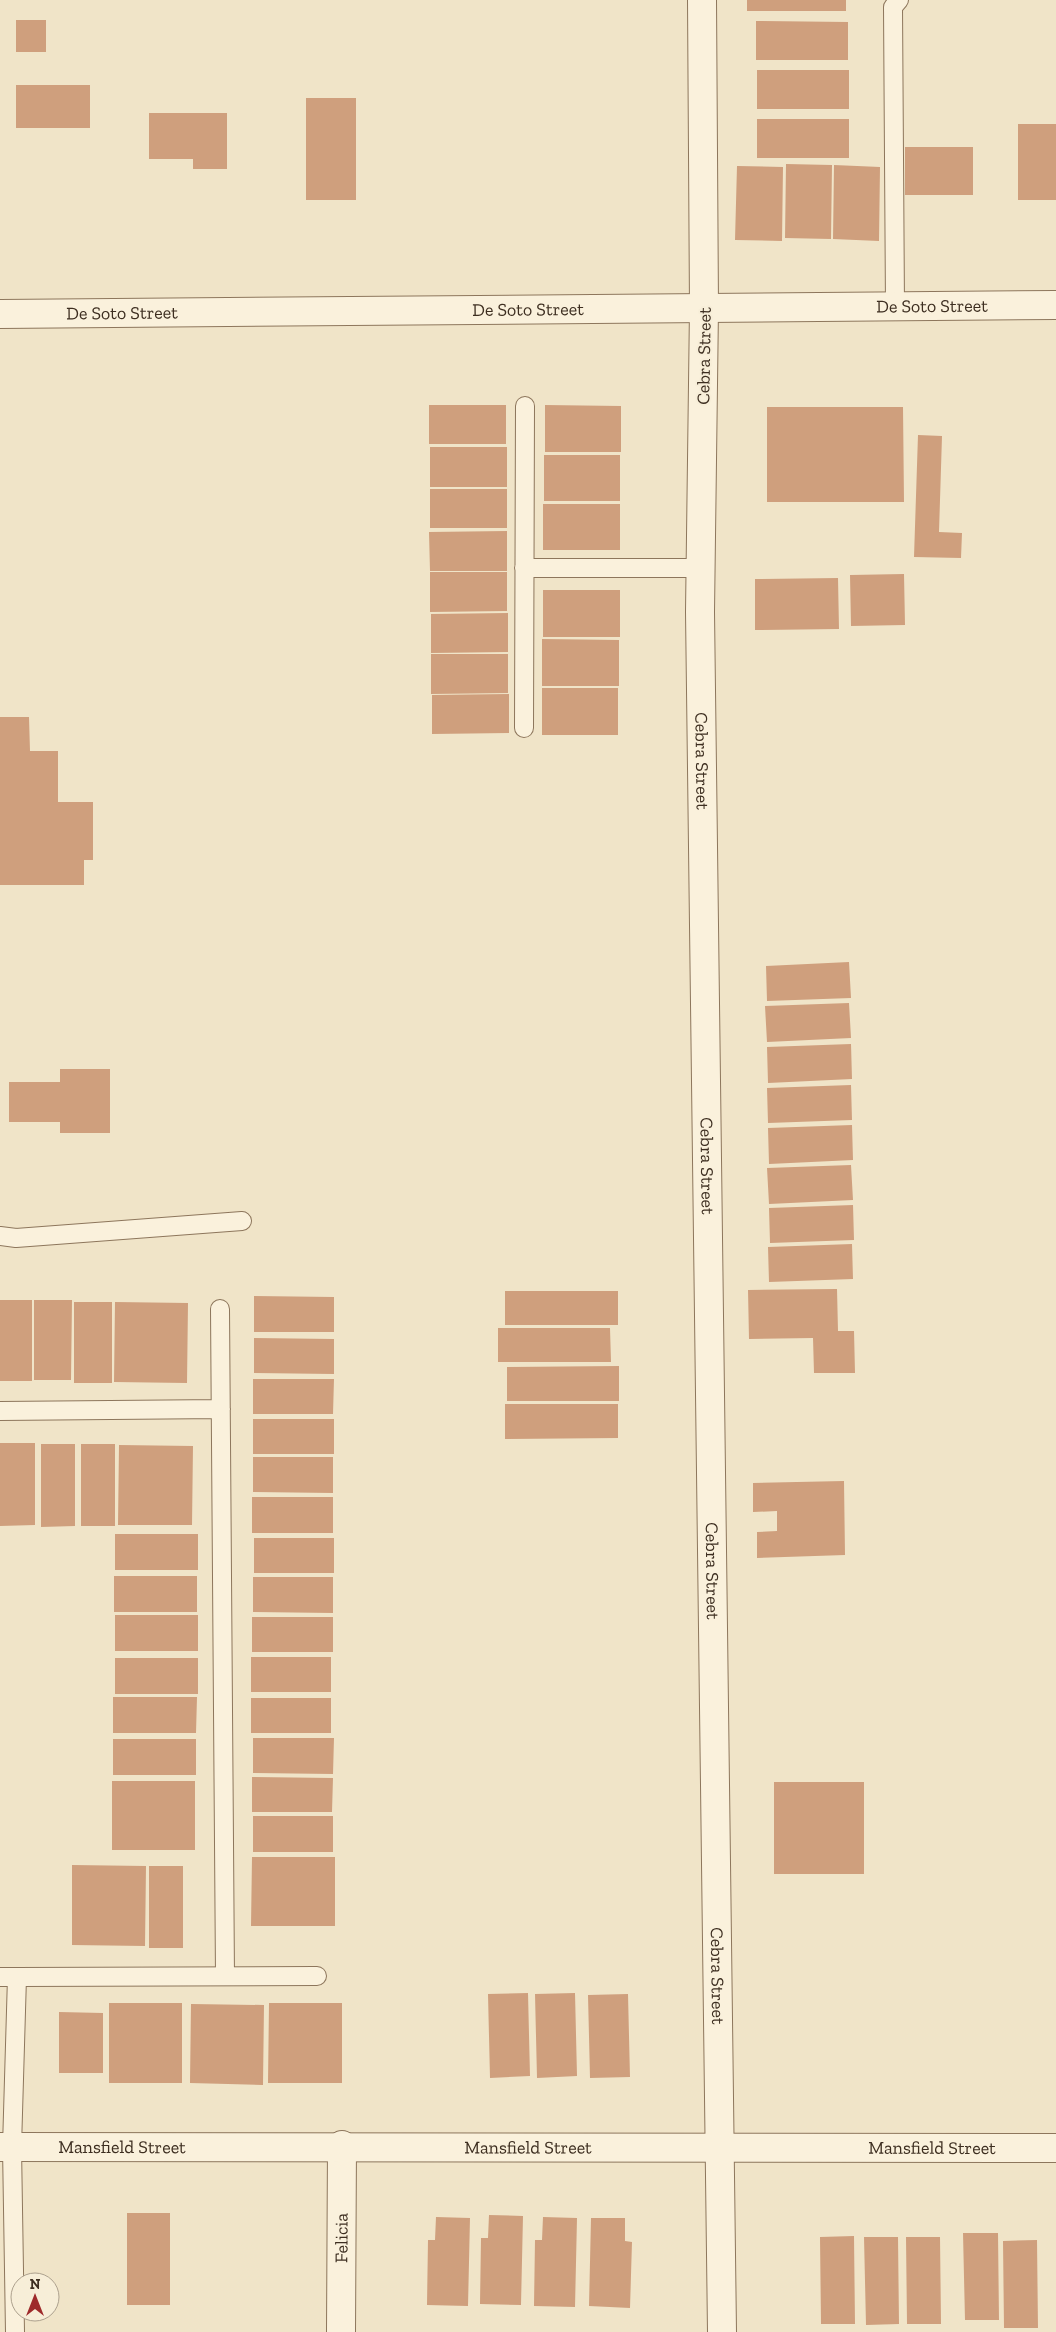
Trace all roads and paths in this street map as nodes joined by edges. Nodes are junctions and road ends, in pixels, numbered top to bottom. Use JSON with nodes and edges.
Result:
{"nodes":[{"id":1,"x":702,"y":0,"type":"edge"},
{"id":2,"x":899,"y":0,"type":"edge"},
{"id":3,"x":1056,"y":305,"type":"edge"},
{"id":4,"x":895,"y":307,"type":"junction"},
{"id":5,"x":704,"y":308,"type":"junction"},
{"id":6,"x":0,"y":314,"type":"edge"},
{"id":7,"x":525,"y":406,"type":"dead end"},
{"id":8,"x":524,"y":568,"type":"junction"},
{"id":9,"x":701,"y":568,"type":"junction"},
{"id":10,"x":524,"y":728,"type":"dead end"},
{"id":11,"x":242,"y":1220,"type":"dead end"},
{"id":12,"x":0,"y":1236,"type":"edge"},
{"id":13,"x":220,"y":1309,"type":"dead end"},
{"id":14,"x":221,"y":1409,"type":"junction"},
{"id":15,"x":0,"y":1410,"type":"edge"},
{"id":16,"x":225,"y":1976,"type":"junction"},
{"id":17,"x":317,"y":1976,"type":"dead end"},
{"id":18,"x":9,"y":1977,"type":"edge"},
{"id":19,"x":342,"y":2145,"type":"junction"},
{"id":20,"x":721,"y":2146,"type":"junction"},
{"id":21,"x":6,"y":2147,"type":"edge"},
{"id":22,"x":1056,"y":2148,"type":"edge"},
{"id":23,"x":15,"y":2332,"type":"edge"},
{"id":24,"x":341,"y":2332,"type":"edge"},
{"id":25,"x":722,"y":2332,"type":"edge"}],
"edges":[{"from":1,"to":5,"type":"street","name":"Cebra Street"},
{"from":2,"to":4,"type":"lane"},
{"from":3,"to":4,"type":"street","name":"De Soto Street"},
{"from":4,"to":5,"type":"street","name":"De Soto Street"},
{"from":5,"to":6,"type":"street","name":"De Soto Street"},
{"from":5,"to":9,"type":"street","name":"Cebra Street"},
{"from":7,"to":8,"type":"lane"},
{"from":8,"to":9,"type":"lane"},
{"from":8,"to":10,"type":"lane"},
{"from":9,"to":20,"type":"street","name":"Cebra Street"},
{"from":11,"to":12,"type":"lane"},
{"from":13,"to":14,"type":"lane"},
{"from":14,"to":15,"type":"lane"},
{"from":14,"to":16,"type":"lane"},
{"from":16,"to":17,"type":"lane"},
{"from":16,"to":18,"type":"lane"},
{"from":18,"to":21,"type":"lane"},
{"from":19,"to":20,"type":"street","name":"Mansfield Street"},
{"from":19,"to":21,"type":"street","name":"Mansfield Street"},
{"from":19,"to":24,"type":"street","name":"Felicia"},
{"from":20,"to":22,"type":"street","name":"Mansfield Street"},
{"from":20,"to":25,"type":"street","name":"Cebra Street"},
{"from":21,"to":23,"type":"lane"}]}
